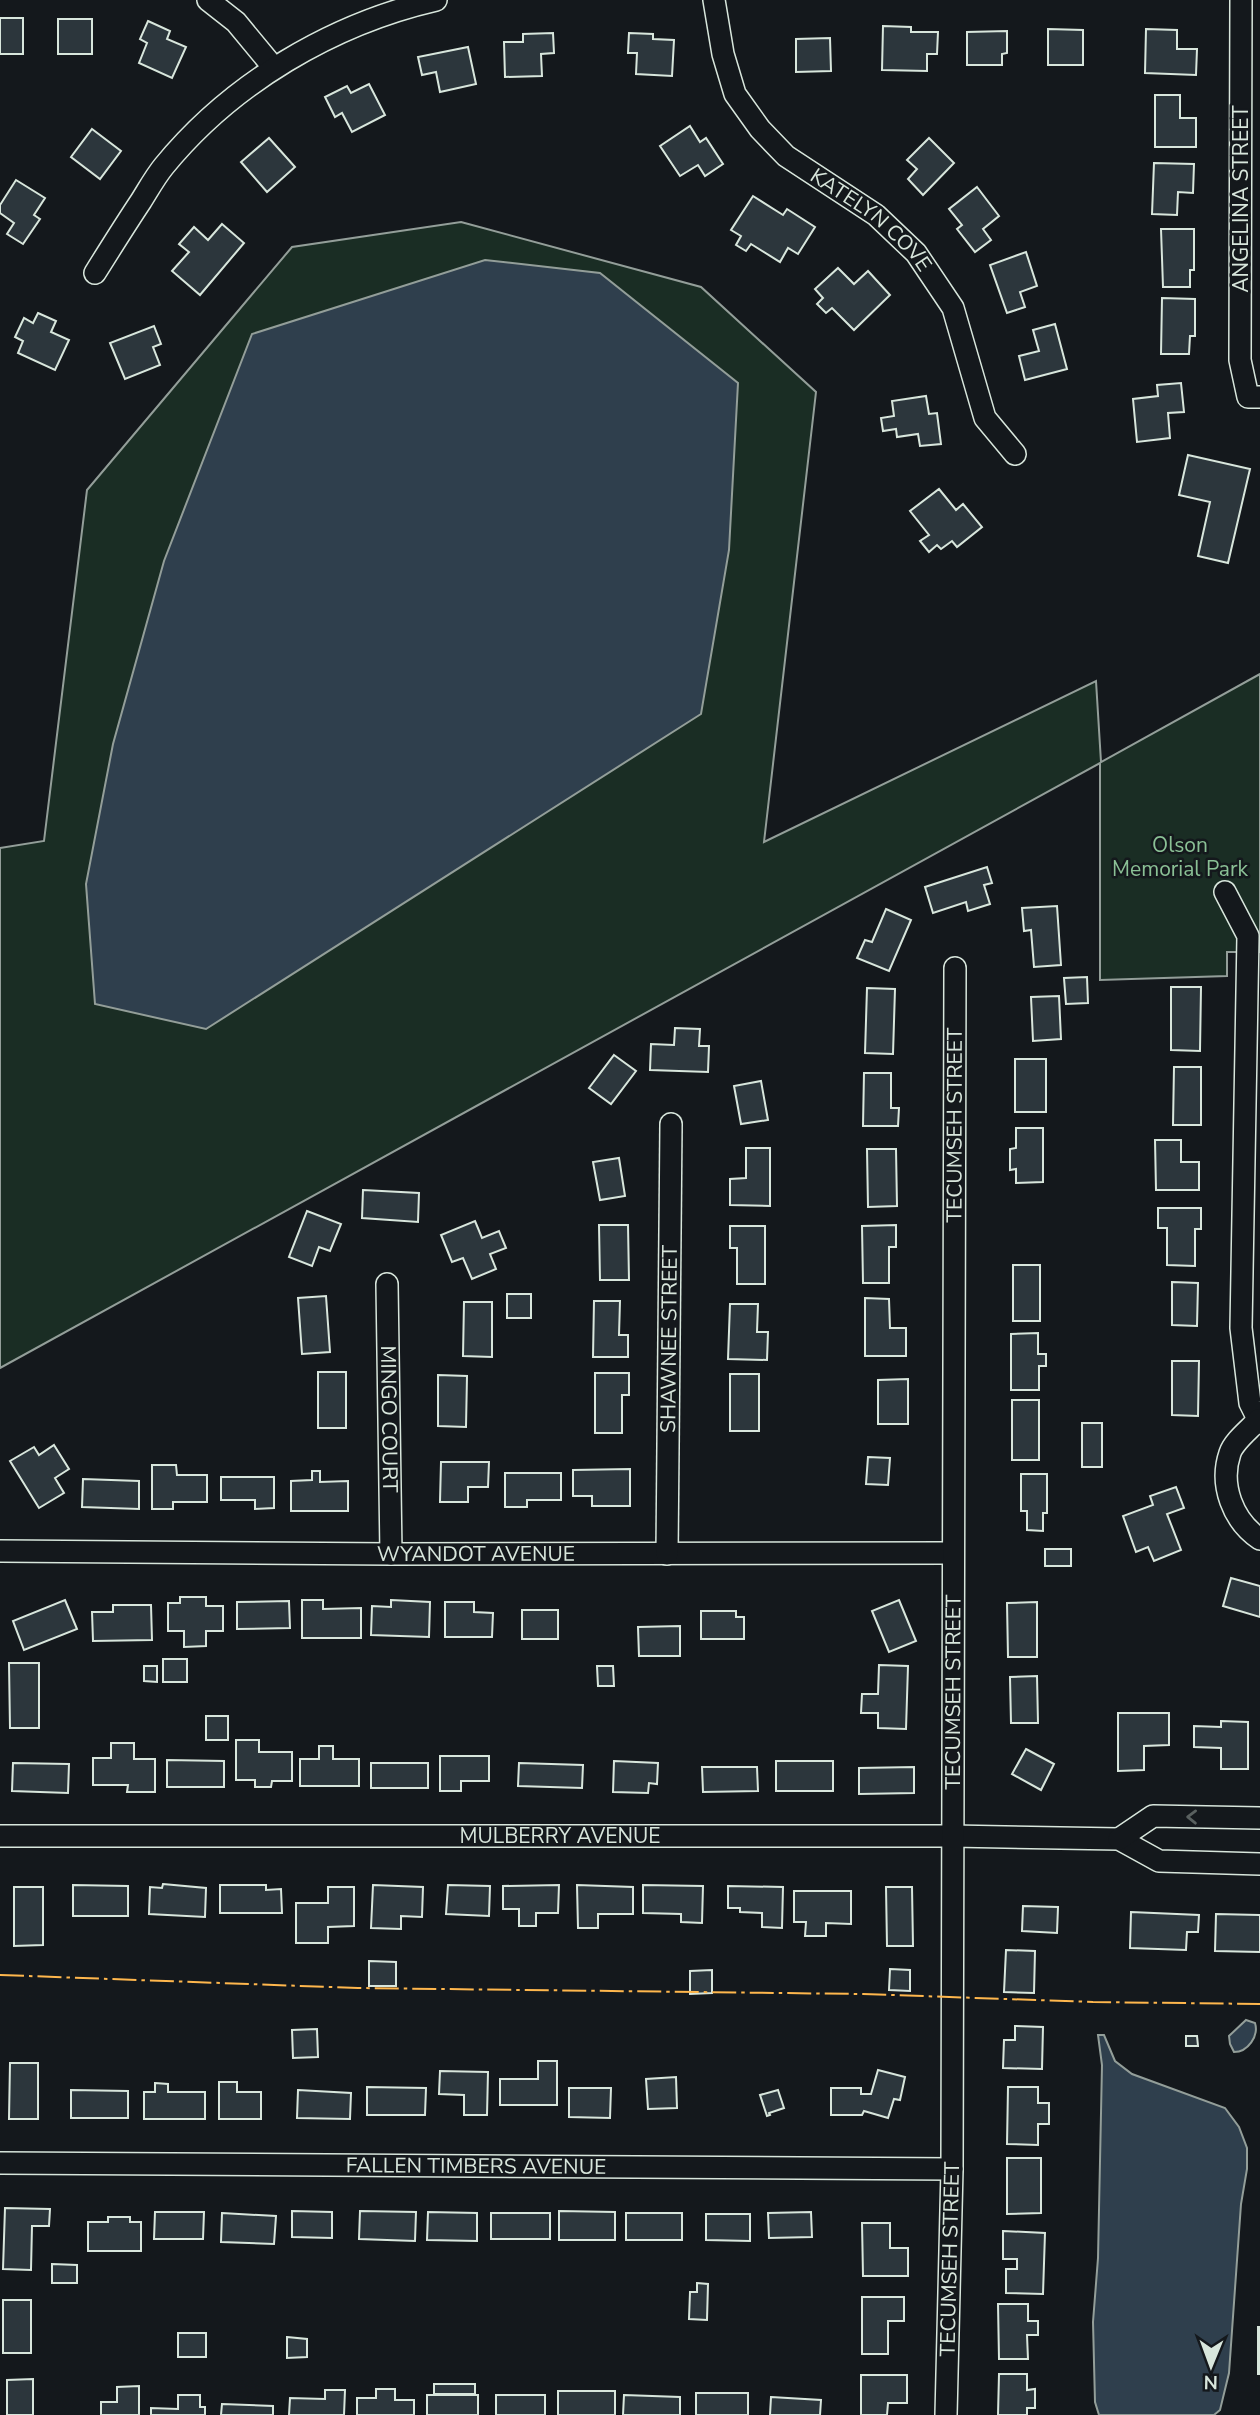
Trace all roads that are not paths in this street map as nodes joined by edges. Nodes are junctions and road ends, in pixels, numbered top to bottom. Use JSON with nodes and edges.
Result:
{"nodes":[{"id":1,"x":208,"y":0,"type":"edge"},
{"id":2,"x":436,"y":0,"type":"edge"},
{"id":3,"x":714,"y":0,"type":"edge"},
{"id":4,"x":1241,"y":0,"type":"edge"},
{"id":5,"x":274,"y":68,"type":"junction"},
{"id":6,"x":95,"y":273,"type":"dead end"},
{"id":7,"x":1254,"y":397,"type":"edge"},
{"id":8,"x":1016,"y":454,"type":"dead end"},
{"id":9,"x":1225,"y":892,"type":"dead end"},
{"id":10,"x":955,"y":968,"type":"dead end"},
{"id":11,"x":671,"y":1124,"type":"dead end"},
{"id":12,"x":387,"y":1284,"type":"dead end"},
{"id":13,"x":1259,"y":1421,"type":"edge"},
{"id":14,"x":1260,"y":1539,"type":"edge"},
{"id":15,"x":0,"y":1551,"type":"edge"},
{"id":16,"x":953,"y":1553,"type":"junction"},
{"id":17,"x":391,"y":1554,"type":"junction"},
{"id":18,"x":667,"y":1554,"type":"junction"},
{"id":19,"x":1260,"y":1818,"type":"edge"},
{"id":20,"x":0,"y":1836,"type":"edge"},
{"id":21,"x":953,"y":1836,"type":"junction"},
{"id":22,"x":1119,"y":1839,"type":"junction"},
{"id":23,"x":1260,"y":1864,"type":"edge"},
{"id":24,"x":0,"y":2163,"type":"edge"},
{"id":25,"x":952,"y":2168,"type":"junction"},
{"id":26,"x":946,"y":2415,"type":"edge"}],
"edges":[{"from":1,"to":5,"type":"street"},
{"from":2,"to":5,"type":"street"},
{"from":3,"to":8,"type":"street","name":"KATELYN COVE"},
{"from":4,"to":7,"type":"street","name":"ANGELINA STREET"},
{"from":5,"to":6,"type":"street"},
{"from":9,"to":13,"type":"street"},
{"from":10,"to":16,"type":"street","name":"TECUMSEH STREET"},
{"from":11,"to":18,"type":"street","name":"SHAWNEE STREET"},
{"from":12,"to":17,"type":"street","name":"MINGO COURT"},
{"from":13,"to":14,"type":"street"},
{"from":15,"to":17,"type":"street","name":"WYANDOT AVENUE"},
{"from":16,"to":18,"type":"street","name":"WYANDOT AVENUE"},
{"from":16,"to":21,"type":"street","name":"TECUMSEH STREET"},
{"from":17,"to":18,"type":"street","name":"WYANDOT AVENUE"},
{"from":19,"to":22,"type":"street","one_way":true},
{"from":20,"to":21,"type":"street","name":"MULBERRY AVENUE"},
{"from":21,"to":22,"type":"street","name":"MULBERRY AVENUE"},
{"from":21,"to":25,"type":"street","name":"TECUMSEH STREET"},
{"from":22,"to":23,"type":"street","name":"MULBERRY AVENUE"},
{"from":24,"to":25,"type":"street","name":"FALLEN TIMBERS AVENUE"},
{"from":25,"to":26,"type":"street","name":"TECUMSEH STREET"}]}
